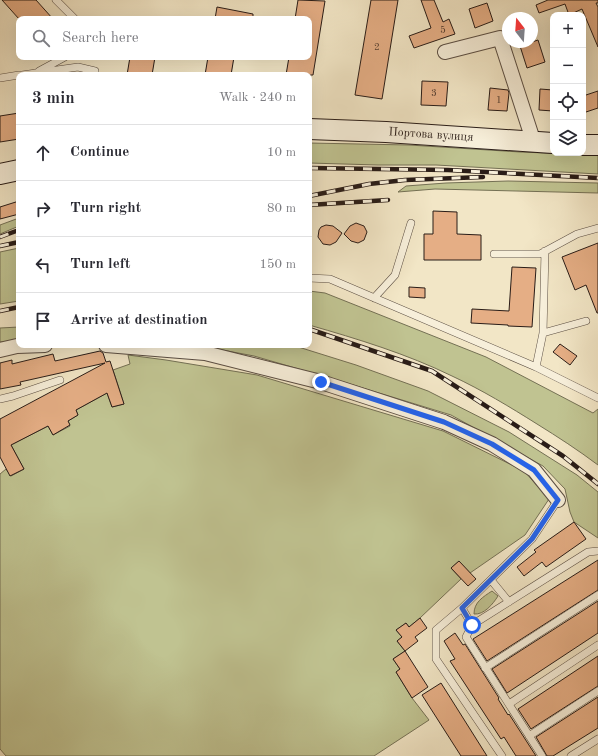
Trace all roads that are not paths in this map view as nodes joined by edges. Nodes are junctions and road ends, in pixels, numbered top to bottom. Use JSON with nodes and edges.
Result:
{"nodes":[{"id":1,"x":56,"y":0,"type":"edge"},
{"id":2,"x":71,"y":16,"type":"edge"},
{"id":3,"x":446,"y":52,"type":"dead end"},
{"id":4,"x":59,"y":60,"type":"edge"},
{"id":5,"x":37,"y":72,"type":"edge"},
{"id":6,"x":42,"y":72,"type":"edge"},
{"id":7,"x":95,"y":72,"type":"edge"},
{"id":8,"x":16,"y":76,"type":"edge"},
{"id":9,"x":0,"y":78,"type":"edge"},
{"id":10,"x":312,"y":129,"type":"edge"},
{"id":11,"x":534,"y":143,"type":"junction"},
{"id":12,"x":550,"y":143,"type":"edge"},
{"id":13,"x":586,"y":145,"type":"edge"},
{"id":14,"x":598,"y":145,"type":"edge"},
{"id":15,"x":16,"y":171,"type":"edge"},
{"id":16,"x":0,"y":174,"type":"edge"},
{"id":17,"x":411,"y":223,"type":"dead end"},
{"id":18,"x":598,"y":228,"type":"edge"},
{"id":19,"x":545,"y":251,"type":"junction"},
{"id":20,"x":494,"y":254,"type":"dead end"},
{"id":21,"x":312,"y":278,"type":"edge"},
{"id":22,"x":374,"y":298,"type":"junction"},
{"id":23,"x":586,"y":321,"type":"dead end"},
{"id":24,"x":543,"y":332,"type":"junction"},
{"id":25,"x":16,"y":346,"type":"edge"},
{"id":26,"x":143,"y":348,"type":"edge"},
{"id":27,"x":0,"y":350,"type":"edge"},
{"id":28,"x":536,"y":367,"type":"junction"},
{"id":29,"x":60,"y":380,"type":"dead end"},
{"id":30,"x":598,"y":398,"type":"edge"},
{"id":31,"x":0,"y":399,"type":"edge"},
{"id":32,"x":558,"y":500,"type":"joint"},
{"id":33,"x":598,"y":551,"type":"edge"},
{"id":34,"x":491,"y":580,"type":"junction"},
{"id":35,"x":598,"y":595,"type":"edge"},
{"id":36,"x":509,"y":602,"type":"junction"},
{"id":37,"x":462,"y":608,"type":"junction"},
{"id":38,"x":472,"y":625,"type":"junction"},
{"id":39,"x":598,"y":645,"type":"edge"},
{"id":40,"x":485,"y":668,"type":"junction"},
{"id":41,"x":598,"y":691,"type":"edge"},
{"id":42,"x":509,"y":704,"type":"junction"},
{"id":43,"x":529,"y":736,"type":"junction"},
{"id":44,"x":598,"y":739,"type":"edge"},
{"id":45,"x":502,"y":756,"type":"edge"},
{"id":46,"x":542,"y":756,"type":"edge"},
{"id":47,"x":571,"y":756,"type":"edge"}],
"edges":[{"from":1,"to":2,"type":"lane"},
{"from":3,"to":11,"type":"street"},
{"from":4,"to":5,"type":"lane"},
{"from":6,"to":7,"type":"lane"},
{"from":8,"to":9,"type":"lane"},
{"from":10,"to":11,"type":"main road","name":"Портова вулиця"},
{"from":11,"to":12,"type":"main road","name":"Портова вулиця"},
{"from":13,"to":14,"type":"main road"},
{"from":15,"to":16,"type":"main road"},
{"from":17,"to":22,"type":"lane"},
{"from":18,"to":19,"type":"lane"},
{"from":19,"to":20,"type":"lane"},
{"from":19,"to":24,"type":"lane"},
{"from":21,"to":22,"type":"lane"},
{"from":22,"to":28,"type":"lane"},
{"from":23,"to":24,"type":"lane"},
{"from":24,"to":28,"type":"lane"},
{"from":25,"to":27,"type":"street"},
{"from":26,"to":32,"type":"street"},
{"from":28,"to":30,"type":"lane"},
{"from":29,"to":31,"type":"lane"},
{"from":32,"to":34,"type":"lane"},
{"from":33,"to":36,"type":"lane"},
{"from":34,"to":36,"type":"lane"},
{"from":34,"to":37,"type":"lane"},
{"from":35,"to":40,"type":"lane"},
{"from":36,"to":38,"type":"lane"},
{"from":37,"to":38,"type":"lane"},
{"from":37,"to":45,"type":"lane"},
{"from":38,"to":40,"type":"lane"},
{"from":39,"to":42,"type":"lane"},
{"from":40,"to":42,"type":"lane"},
{"from":41,"to":43,"type":"lane"},
{"from":42,"to":43,"type":"lane"},
{"from":43,"to":46,"type":"lane"},
{"from":44,"to":47,"type":"lane"}]}
